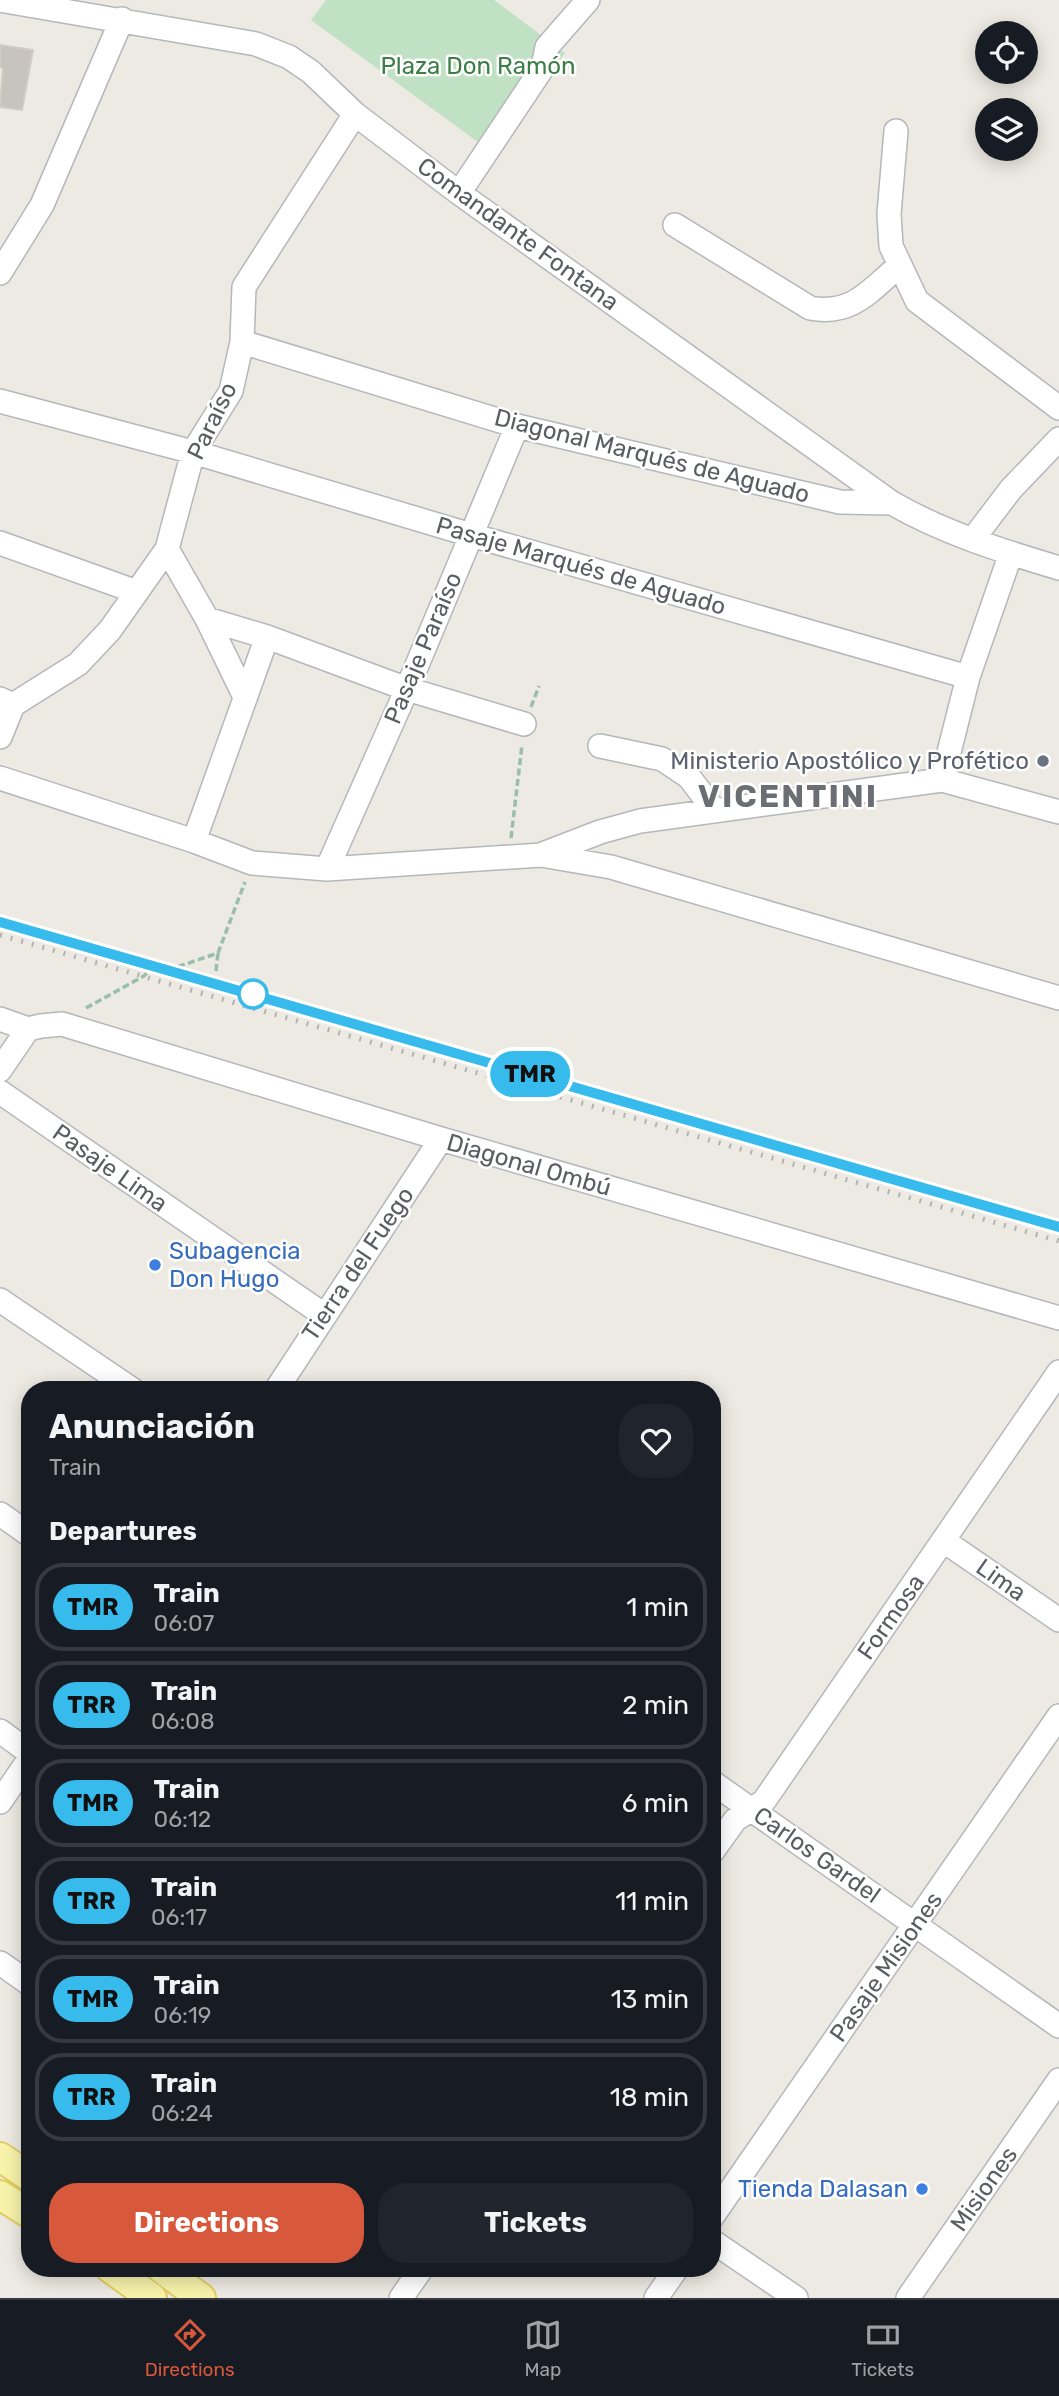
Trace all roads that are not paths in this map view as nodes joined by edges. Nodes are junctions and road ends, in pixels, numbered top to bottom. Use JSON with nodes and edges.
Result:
{"nodes":[{"id":1,"x":0,"y":0,"type":"edge"},
{"id":2,"x":588,"y":0,"type":"edge"},
{"id":3,"x":122,"y":19,"type":"junction"},
{"id":4,"x":355,"y":114,"type":"junction"},
{"id":5,"x":896,"y":131,"type":"dead end"},
{"id":6,"x":459,"y":193,"type":"junction"},
{"id":7,"x":675,"y":225,"type":"dead end"},
{"id":8,"x":900,"y":265,"type":"junction"},
{"id":9,"x":0,"y":273,"type":"edge"},
{"id":10,"x":242,"y":342,"type":"junction"},
{"id":11,"x":0,"y":401,"type":"edge"},
{"id":12,"x":1059,"y":408,"type":"edge"},
{"id":13,"x":516,"y":426,"type":"junction"},
{"id":14,"x":1059,"y":439,"type":"edge"},
{"id":15,"x":194,"y":452,"type":"junction"},
{"id":16,"x":892,"y":503,"type":"junction"},
{"id":17,"x":471,"y":535,"type":"junction"},
{"id":18,"x":973,"y":539,"type":"junction"},
{"id":19,"x":0,"y":543,"type":"edge"},
{"id":20,"x":167,"y":549,"type":"junction"},
{"id":21,"x":1011,"y":553,"type":"junction"},
{"id":22,"x":1059,"y":568,"type":"edge"},
{"id":23,"x":137,"y":592,"type":"junction"},
{"id":24,"x":207,"y":619,"type":"junction"},
{"id":25,"x":267,"y":638,"type":"junction"},
{"id":26,"x":968,"y":677,"type":"junction"},
{"id":27,"x":407,"y":689,"type":"junction"},
{"id":28,"x":245,"y":697,"type":"junction"},
{"id":29,"x":7,"y":702,"type":"edge"},
{"id":30,"x":524,"y":724,"type":"road end"},
{"id":31,"x":0,"y":737,"type":"edge"},
{"id":32,"x":600,"y":746,"type":"dead end"},
{"id":33,"x":0,"y":778,"type":"edge"},
{"id":34,"x":942,"y":780,"type":"junction"},
{"id":35,"x":714,"y":810,"type":"junction"},
{"id":36,"x":1059,"y":812,"type":"edge"},
{"id":37,"x":194,"y":841,"type":"junction"},
{"id":38,"x":541,"y":855,"type":"junction"},
{"id":39,"x":327,"y":869,"type":"junction"},
{"id":40,"x":1059,"y":999,"type":"edge"},
{"id":41,"x":0,"y":1020,"type":"edge"},
{"id":42,"x":28,"y":1029,"type":"junction"},
{"id":43,"x":0,"y":1070,"type":"edge"},
{"id":44,"x":0,"y":1092,"type":"edge"},
{"id":45,"x":441,"y":1139,"type":"junction"},
{"id":46,"x":0,"y":1300,"type":"edge"},
{"id":47,"x":324,"y":1315,"type":"junction"},
{"id":48,"x":1059,"y":1318,"type":"edge"},
{"id":49,"x":1059,"y":1372,"type":"edge"},
{"id":50,"x":120,"y":1381,"type":"edge"},
{"id":51,"x":282,"y":1381,"type":"edge"},
{"id":52,"x":0,"y":1514,"type":"edge"},
{"id":53,"x":21,"y":1529,"type":"edge"},
{"id":54,"x":944,"y":1541,"type":"junction"},
{"id":55,"x":1059,"y":1620,"type":"edge"},
{"id":56,"x":1059,"y":1716,"type":"edge"},
{"id":57,"x":0,"y":1731,"type":"edge"},
{"id":58,"x":21,"y":1748,"type":"edge"},
{"id":59,"x":21,"y":1769,"type":"edge"},
{"id":60,"x":721,"y":1788,"type":"edge"},
{"id":61,"x":0,"y":1802,"type":"edge"},
{"id":62,"x":751,"y":1810,"type":"junction"},
{"id":63,"x":721,"y":1839,"type":"edge"},
{"id":64,"x":916,"y":1923,"type":"junction"},
{"id":65,"x":0,"y":1963,"type":"edge"},
{"id":66,"x":21,"y":1978,"type":"edge"},
{"id":67,"x":1059,"y":2026,"type":"edge"},
{"id":68,"x":1059,"y":2080,"type":"edge"},
{"id":69,"x":0,"y":2157,"type":"edge"},
{"id":70,"x":21,"y":2171,"type":"edge"},
{"id":71,"x":0,"y":2194,"type":"edge"},
{"id":72,"x":721,"y":2204,"type":"edge"},
{"id":73,"x":21,"y":2208,"type":"edge"},
{"id":74,"x":721,"y":2247,"type":"edge"},
{"id":75,"x":173,"y":2277,"type":"edge"},
{"id":76,"x":416,"y":2277,"type":"edge"},
{"id":77,"x":671,"y":2277,"type":"edge"},
{"id":78,"x":201,"y":2298,"type":"edge"},
{"id":79,"x":401,"y":2298,"type":"edge"},
{"id":80,"x":656,"y":2298,"type":"edge"},
{"id":81,"x":796,"y":2298,"type":"edge"},
{"id":82,"x":908,"y":2298,"type":"edge"}],
"edges":[{"from":1,"to":3,"type":"street","name":"Comandante Fontana"},
{"from":2,"to":6,"type":"street"},
{"from":3,"to":4,"type":"street","name":"Comandante Fontana"},
{"from":3,"to":9,"type":"street"},
{"from":4,"to":6,"type":"street","name":"Comandante Fontana"},
{"from":4,"to":10,"type":"street","name":"Paraíso"},
{"from":5,"to":8,"type":"street"},
{"from":6,"to":16,"type":"street","name":"Comandante Fontana"},
{"from":7,"to":8,"type":"street"},
{"from":8,"to":12,"type":"street"},
{"from":10,"to":13,"type":"street","name":"Diagonal Marqués de Aguado"},
{"from":10,"to":15,"type":"street","name":"Paraíso"},
{"from":11,"to":15,"type":"street"},
{"from":13,"to":16,"type":"street","name":"Diagonal Marqués de Aguado"},
{"from":13,"to":17,"type":"street","name":"Pasaje Paraíso"},
{"from":14,"to":18,"type":"street"},
{"from":15,"to":17,"type":"street","name":"Pasaje Marqués de Aguado"},
{"from":15,"to":20,"type":"street","name":"Paraíso"},
{"from":16,"to":18,"type":"street","name":"Diagonal Marqués de Aguado"},
{"from":17,"to":26,"type":"street","name":"Pasaje Marqués de Aguado"},
{"from":17,"to":27,"type":"street","name":"Pasaje Paraíso"},
{"from":18,"to":21,"type":"street","name":"Diagonal Marqués de Aguado"},
{"from":19,"to":23,"type":"street"},
{"from":20,"to":23,"type":"street","name":"Paraíso"},
{"from":20,"to":24,"type":"street"},
{"from":21,"to":22,"type":"street","name":"Diagonal Marqués de Aguado"},
{"from":21,"to":26,"type":"street"},
{"from":23,"to":29,"type":"street","name":"Paraíso"},
{"from":24,"to":25,"type":"street"},
{"from":24,"to":28,"type":"street"},
{"from":25,"to":27,"type":"street"},
{"from":25,"to":28,"type":"street"},
{"from":26,"to":34,"type":"street"},
{"from":27,"to":30,"type":"street"},
{"from":27,"to":39,"type":"street","name":"Pasaje Paraíso"},
{"from":28,"to":37,"type":"street"},
{"from":29,"to":31,"type":"street"},
{"from":32,"to":35,"type":"street"},
{"from":33,"to":37,"type":"street"},
{"from":34,"to":35,"type":"street"},
{"from":34,"to":36,"type":"street"},
{"from":35,"to":38,"type":"street"},
{"from":37,"to":39,"type":"street"},
{"from":38,"to":39,"type":"street"},
{"from":38,"to":40,"type":"street"},
{"from":41,"to":42,"type":"street","name":"Diagonal Ombú"},
{"from":42,"to":43,"type":"street"},
{"from":42,"to":45,"type":"street","name":"Diagonal Ombú"},
{"from":44,"to":47,"type":"street","name":"Pasaje Lima"},
{"from":45,"to":47,"type":"street","name":"Tierra del Fuego"},
{"from":45,"to":48,"type":"street","name":"Diagonal Ombú"},
{"from":46,"to":50,"type":"street"},
{"from":47,"to":51,"type":"street","name":"Tierra del Fuego"},
{"from":49,"to":54,"type":"street","name":"Formosa"},
{"from":52,"to":53,"type":"street"},
{"from":54,"to":55,"type":"street","name":"Lima"},
{"from":54,"to":62,"type":"street","name":"Formosa"},
{"from":56,"to":64,"type":"street","name":"Pasaje Misiones"},
{"from":57,"to":58,"type":"street"},
{"from":59,"to":61,"type":"street"},
{"from":60,"to":62,"type":"street","name":"Carlos Gardel"},
{"from":62,"to":63,"type":"street","name":"Formosa"},
{"from":62,"to":64,"type":"street","name":"Carlos Gardel"},
{"from":64,"to":67,"type":"street","name":"Carlos Gardel"},
{"from":64,"to":72,"type":"street","name":"Pasaje Misiones"},
{"from":65,"to":66,"type":"street"},
{"from":68,"to":82,"type":"street","name":"Misiones"},
{"from":69,"to":70,"type":"main road"},
{"from":71,"to":73,"type":"main road"},
{"from":74,"to":81,"type":"street"},
{"from":75,"to":78,"type":"main road"},
{"from":76,"to":79,"type":"street"},
{"from":77,"to":80,"type":"street"}]}
